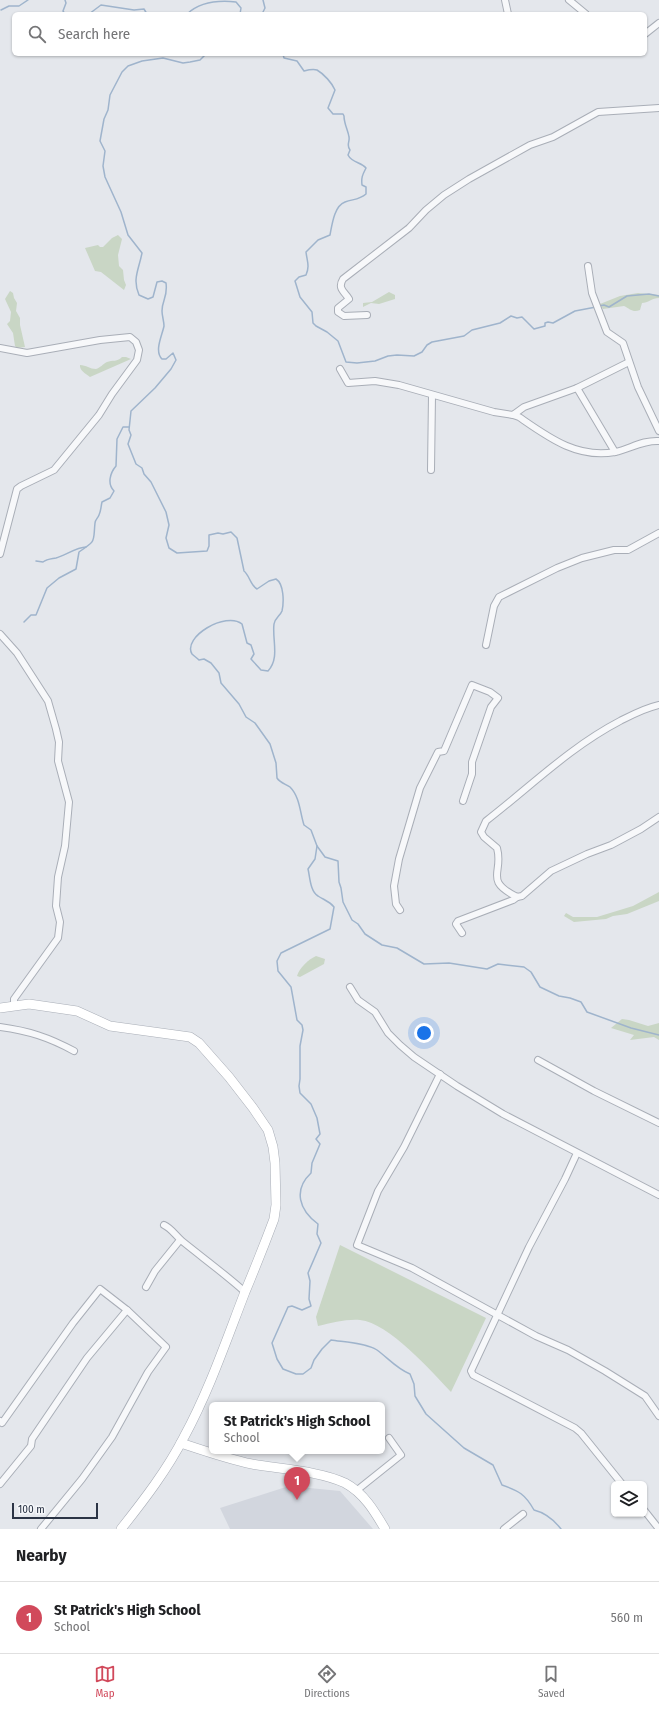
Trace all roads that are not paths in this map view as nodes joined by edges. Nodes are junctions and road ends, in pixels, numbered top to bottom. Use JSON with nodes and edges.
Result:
{"nodes":[{"id":1,"x":505,"y":0,"type":"edge"},
{"id":2,"x":569,"y":0,"type":"edge"},
{"id":3,"x":508,"y":12,"type":"edge"},
{"id":4,"x":584,"y":12,"type":"edge"},
{"id":5,"x":659,"y":23,"type":"edge"},
{"id":6,"x":647,"y":32,"type":"edge"},
{"id":7,"x":659,"y":108,"type":"edge"},
{"id":8,"x":588,"y":266,"type":"dead end"},
{"id":9,"x":367,"y":316,"type":"dead end"},
{"id":10,"x":0,"y":348,"type":"edge"},
{"id":11,"x":629,"y":362,"type":"junction"},
{"id":12,"x":340,"y":369,"type":"dead end"},
{"id":13,"x":577,"y":388,"type":"junction"},
{"id":14,"x":432,"y":395,"type":"junction"},
{"id":15,"x":513,"y":415,"type":"junction"},
{"id":16,"x":659,"y":431,"type":"edge"},
{"id":17,"x":659,"y":441,"type":"edge"},
{"id":18,"x":615,"y":452,"type":"junction"},
{"id":19,"x":431,"y":470,"type":"dead end"},
{"id":20,"x":659,"y":533,"type":"edge"},
{"id":21,"x":0,"y":554,"type":"edge"},
{"id":22,"x":0,"y":634,"type":"edge"},
{"id":23,"x":486,"y":645,"type":"dead end"},
{"id":24,"x":659,"y":705,"type":"edge"},
{"id":25,"x":463,"y":801,"type":"dead end"},
{"id":26,"x":659,"y":817,"type":"edge"},
{"id":27,"x":516,"y":897,"type":"junction"},
{"id":28,"x":400,"y":910,"type":"dead end"},
{"id":29,"x":462,"y":933,"type":"dead end"},
{"id":30,"x":350,"y":987,"type":"dead end"},
{"id":31,"x":14,"y":1006,"type":"junction"},
{"id":32,"x":0,"y":1008,"type":"edge"},
{"id":33,"x":0,"y":1027,"type":"edge"},
{"id":34,"x":74,"y":1051,"type":"dead end"},
{"id":35,"x":538,"y":1060,"type":"dead end"},
{"id":36,"x":440,"y":1074,"type":"junction"},
{"id":37,"x":659,"y":1124,"type":"edge"},
{"id":38,"x":577,"y":1153,"type":"junction"},
{"id":39,"x":659,"y":1195,"type":"edge"},
{"id":40,"x":164,"y":1225,"type":"dead end"},
{"id":41,"x":180,"y":1240,"type":"junction"},
{"id":42,"x":146,"y":1287,"type":"dead end"},
{"id":43,"x":245,"y":1292,"type":"junction"},
{"id":44,"x":127,"y":1310,"type":"junction"},
{"id":45,"x":497,"y":1314,"type":"junction"},
{"id":46,"x":659,"y":1416,"type":"edge"},
{"id":47,"x":0,"y":1421,"type":"edge"},
{"id":48,"x":389,"y":1438,"type":"dead end"},
{"id":49,"x":181,"y":1443,"type":"junction"},
{"id":50,"x":209,"y":1452,"type":"edge"},
{"id":51,"x":215,"y":1454,"type":"edge"},
{"id":52,"x":620,"y":1481,"type":"edge"},
{"id":53,"x":0,"y":1484,"type":"edge"},
{"id":54,"x":356,"y":1490,"type":"junction"},
{"id":55,"x":523,"y":1514,"type":"dead end"},
{"id":56,"x":647,"y":1514,"type":"edge"},
{"id":57,"x":40,"y":1529,"type":"edge"},
{"id":58,"x":121,"y":1529,"type":"edge"},
{"id":59,"x":385,"y":1529,"type":"edge"},
{"id":60,"x":504,"y":1529,"type":"edge"},
{"id":61,"x":659,"y":1529,"type":"edge"}],
"edges":[{"from":1,"to":3,"type":"street"},
{"from":2,"to":4,"type":"street"},
{"from":5,"to":6,"type":"street"},
{"from":7,"to":9,"type":"street"},
{"from":8,"to":11,"type":"street"},
{"from":10,"to":21,"type":"street"},
{"from":11,"to":13,"type":"street"},
{"from":11,"to":16,"type":"street"},
{"from":12,"to":14,"type":"street"},
{"from":13,"to":15,"type":"street"},
{"from":13,"to":18,"type":"street"},
{"from":14,"to":15,"type":"street"},
{"from":14,"to":19,"type":"street"},
{"from":15,"to":18,"type":"street"},
{"from":17,"to":18,"type":"street"},
{"from":20,"to":23,"type":"street"},
{"from":22,"to":31,"type":"street"},
{"from":24,"to":27,"type":"street"},
{"from":25,"to":28,"type":"street"},
{"from":26,"to":27,"type":"street"},
{"from":27,"to":29,"type":"street"},
{"from":30,"to":36,"type":"street"},
{"from":31,"to":32,"type":"street"},
{"from":31,"to":43,"type":"street"},
{"from":33,"to":34,"type":"street"},
{"from":35,"to":37,"type":"street"},
{"from":36,"to":38,"type":"street"},
{"from":36,"to":45,"type":"street"},
{"from":38,"to":39,"type":"street"},
{"from":38,"to":45,"type":"street"},
{"from":40,"to":41,"type":"street"},
{"from":41,"to":42,"type":"street"},
{"from":41,"to":43,"type":"street"},
{"from":43,"to":49,"type":"street"},
{"from":44,"to":47,"type":"street"},
{"from":44,"to":53,"type":"street"},
{"from":44,"to":57,"type":"street"},
{"from":45,"to":46,"type":"street"},
{"from":45,"to":52,"type":"street"},
{"from":48,"to":54,"type":"street"},
{"from":49,"to":50,"type":"street"},
{"from":49,"to":58,"type":"street"},
{"from":51,"to":54,"type":"street"},
{"from":54,"to":59,"type":"street"},
{"from":55,"to":60,"type":"street"},
{"from":56,"to":61,"type":"street"}]}
